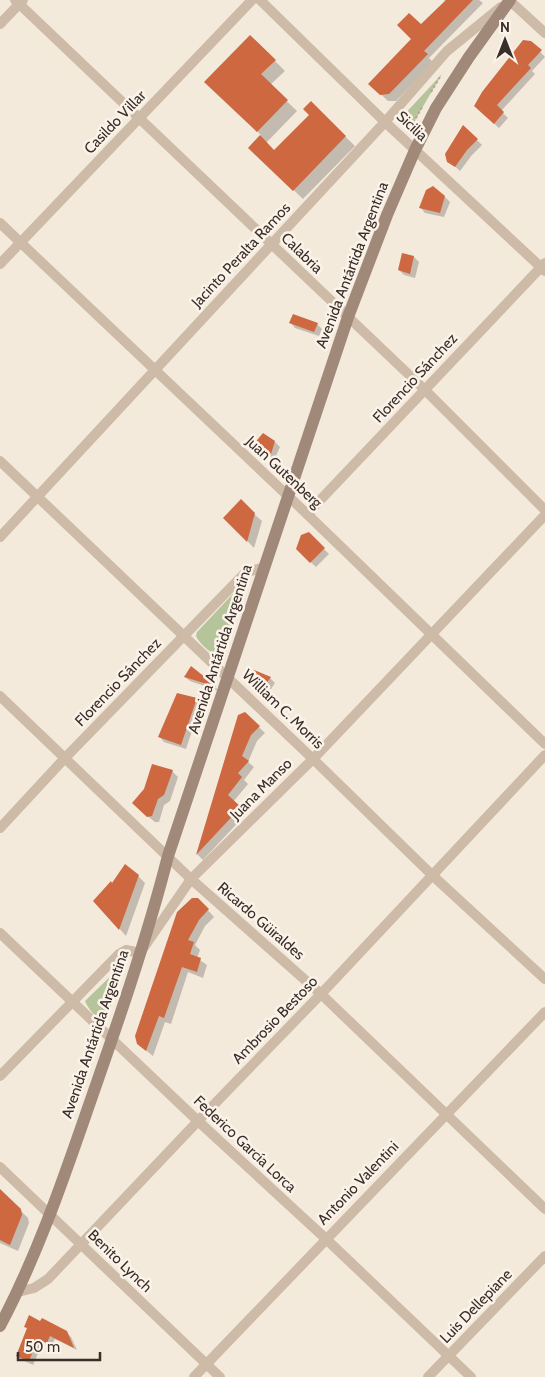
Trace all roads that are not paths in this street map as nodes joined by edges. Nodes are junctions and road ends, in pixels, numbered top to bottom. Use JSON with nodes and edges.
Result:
{"nodes":[{"id":1,"x":252,"y":0,"type":"edge"},
{"id":2,"x":260,"y":0,"type":"edge"},
{"id":3,"x":510,"y":0,"type":"edge"},
{"id":4,"x":19,"y":1,"type":"edge"},
{"id":5,"x":0,"y":24,"type":"edge"},
{"id":6,"x":545,"y":33,"type":"edge"},
{"id":7,"x":139,"y":119,"type":"junction"},
{"id":8,"x":385,"y":122,"type":"junction"},
{"id":9,"x":415,"y":150,"type":"junction"},
{"id":10,"x":0,"y":223,"type":"edge"},
{"id":11,"x":21,"y":243,"type":"junction"},
{"id":12,"x":271,"y":245,"type":"junction"},
{"id":13,"x":0,"y":264,"type":"edge"},
{"id":14,"x":544,"y":267,"type":"edge"},
{"id":15,"x":348,"y":317,"type":"junction"},
{"id":16,"x":154,"y":370,"type":"junction"},
{"id":17,"x":425,"y":390,"type":"junction"},
{"id":18,"x":0,"y":461,"type":"edge"},
{"id":19,"x":287,"y":496,"type":"junction"},
{"id":20,"x":37,"y":497,"type":"junction"},
{"id":21,"x":545,"y":510,"type":"edge"},
{"id":22,"x":307,"y":514,"type":"junction"},
{"id":23,"x":545,"y":515,"type":"edge"},
{"id":24,"x":0,"y":537,"type":"edge"},
{"id":25,"x":264,"y":567,"type":"junction"},
{"id":26,"x":432,"y":634,"type":"junction"},
{"id":27,"x":183,"y":636,"type":"junction"},
{"id":28,"x":228,"y":678,"type":"junction"},
{"id":29,"x":0,"y":696,"type":"edge"},
{"id":30,"x":545,"y":744,"type":"edge"},
{"id":31,"x":545,"y":756,"type":"edge"},
{"id":32,"x":65,"y":758,"type":"junction"},
{"id":33,"x":313,"y":759,"type":"junction"},
{"id":34,"x":0,"y":828,"type":"edge"},
{"id":35,"x":168,"y":856,"type":"junction"},
{"id":36,"x":432,"y":875,"type":"junction"},
{"id":37,"x":191,"y":879,"type":"junction"},
{"id":38,"x":0,"y":933,"type":"edge"},
{"id":39,"x":140,"y":953,"type":"junction"},
{"id":40,"x":545,"y":979,"type":"edge"},
{"id":41,"x":322,"y":994,"type":"junction"},
{"id":42,"x":72,"y":1001,"type":"junction"},
{"id":43,"x":545,"y":1012,"type":"edge"},
{"id":44,"x":112,"y":1038,"type":"junction"},
{"id":45,"x":0,"y":1076,"type":"edge"},
{"id":46,"x":446,"y":1114,"type":"junction"},
{"id":47,"x":198,"y":1121,"type":"junction"},
{"id":48,"x":0,"y":1167,"type":"edge"},
{"id":49,"x":545,"y":1209,"type":"edge"},
{"id":50,"x":50,"y":1215,"type":"junction"},
{"id":51,"x":326,"y":1238,"type":"junction"},
{"id":52,"x":81,"y":1244,"type":"junction"},
{"id":53,"x":545,"y":1256,"type":"edge"},
{"id":54,"x":18,"y":1292,"type":"junction"},
{"id":55,"x":0,"y":1326,"type":"edge"},
{"id":56,"x":448,"y":1356,"type":"junction"},
{"id":57,"x":206,"y":1364,"type":"junction"},
{"id":58,"x":194,"y":1377,"type":"edge"},
{"id":59,"x":220,"y":1377,"type":"edge"},
{"id":60,"x":428,"y":1377,"type":"edge"},
{"id":61,"x":471,"y":1377,"type":"edge"}],
"edges":[{"from":1,"to":7,"type":"street","name":"Casildo Villar"},
{"from":2,"to":8,"type":"street","name":"Sicilia"},
{"from":3,"to":6,"type":"street"},
{"from":3,"to":8,"type":"street","name":"Jacinto Peralta Ramos"},
{"from":3,"to":9,"type":"main road","name":"Avenida Antártida Argentina"},
{"from":4,"to":5,"type":"street"},
{"from":4,"to":7,"type":"street","name":"Calabria"},
{"from":7,"to":11,"type":"street","name":"Casildo Villar"},
{"from":7,"to":12,"type":"street","name":"Calabria"},
{"from":8,"to":9,"type":"street","name":"Sicilia"},
{"from":8,"to":12,"type":"street","name":"Jacinto Peralta Ramos"},
{"from":9,"to":14,"type":"street","name":"Sicilia"},
{"from":9,"to":15,"type":"main road","name":"Avenida Antártida Argentina"},
{"from":10,"to":11,"type":"street","name":"Juan Gutenberg"},
{"from":11,"to":13,"type":"street","name":"Casildo Villar"},
{"from":11,"to":16,"type":"street","name":"Juan Gutenberg"},
{"from":12,"to":15,"type":"street","name":"Calabria"},
{"from":12,"to":16,"type":"street","name":"Jacinto Peralta Ramos"},
{"from":14,"to":17,"type":"street","name":"Florencio Sánchez"},
{"from":15,"to":17,"type":"street","name":"Calabria"},
{"from":15,"to":19,"type":"main road","name":"Avenida Antártida Argentina"},
{"from":16,"to":19,"type":"street","name":"Juan Gutenberg"},
{"from":16,"to":20,"type":"street","name":"Jacinto Peralta Ramos"},
{"from":17,"to":21,"type":"street","name":"Calabria"},
{"from":17,"to":22,"type":"street","name":"Florencio Sánchez"},
{"from":18,"to":20,"type":"street","name":"William C. Morris"},
{"from":19,"to":22,"type":"street","name":"Juan Gutenberg"},
{"from":19,"to":25,"type":"main road","name":"Avenida Antártida Argentina"},
{"from":20,"to":24,"type":"street","name":"Jacinto Peralta Ramos"},
{"from":20,"to":27,"type":"street","name":"William C. Morris"},
{"from":22,"to":26,"type":"street","name":"Juan Gutenberg"},
{"from":23,"to":26,"type":"street","name":"Juana Manso"},
{"from":25,"to":27,"type":"street","name":"Florencio Sánchez"},
{"from":25,"to":28,"type":"main road","name":"Avenida Antártida Argentina"},
{"from":26,"to":30,"type":"street","name":"Juan Gutenberg"},
{"from":26,"to":33,"type":"street","name":"Juana Manso"},
{"from":27,"to":28,"type":"street","name":"William C. Morris"},
{"from":27,"to":32,"type":"street","name":"Florencio Sánchez"},
{"from":28,"to":33,"type":"street","name":"William C. Morris"},
{"from":28,"to":35,"type":"main road","name":"Avenida Antártida Argentina"},
{"from":29,"to":32,"type":"street","name":"Ricardo Güiraldes"},
{"from":31,"to":36,"type":"street","name":"Ambrosio Bestoso"},
{"from":32,"to":34,"type":"street","name":"Florencio Sánchez"},
{"from":32,"to":35,"type":"street","name":"Ricardo Güiraldes"},
{"from":33,"to":36,"type":"street","name":"William C. Morris"},
{"from":33,"to":37,"type":"street","name":"Juana Manso"},
{"from":35,"to":37,"type":"street","name":"Ricardo Güiraldes"},
{"from":35,"to":39,"type":"main road","name":"Avenida Antártida Argentina"},
{"from":36,"to":40,"type":"street","name":"William C. Morris"},
{"from":36,"to":41,"type":"street","name":"Ambrosio Bestoso"},
{"from":37,"to":39,"type":"street","name":"Juana Manso"},
{"from":37,"to":41,"type":"street","name":"Ricardo Güiraldes"},
{"from":38,"to":42,"type":"street","name":"Federico García Lorca"},
{"from":39,"to":42,"type":"street"},
{"from":39,"to":44,"type":"main road","name":"Avenida Antártida Argentina"},
{"from":41,"to":46,"type":"street","name":"Ricardo Güiraldes"},
{"from":41,"to":47,"type":"street","name":"Ambrosio Bestoso"},
{"from":42,"to":44,"type":"street","name":"Federico García Lorca"},
{"from":42,"to":45,"type":"street"},
{"from":43,"to":46,"type":"street","name":"Antonio Valentini"},
{"from":44,"to":47,"type":"street","name":"Federico García Lorca"},
{"from":44,"to":50,"type":"main road","name":"Avenida Antártida Argentina"},
{"from":46,"to":49,"type":"street","name":"Ricardo Güiraldes"},
{"from":46,"to":51,"type":"street","name":"Antonio Valentini"},
{"from":47,"to":51,"type":"street","name":"Federico García Lorca"},
{"from":47,"to":52,"type":"street","name":"Ambrosio Bestoso"},
{"from":48,"to":50,"type":"street","name":"Benito Lynch"},
{"from":50,"to":52,"type":"street","name":"Benito Lynch"},
{"from":50,"to":54,"type":"main road","name":"Avenida Antártida Argentina"},
{"from":51,"to":56,"type":"street","name":"Federico García Lorca"},
{"from":51,"to":57,"type":"street","name":"Antonio Valentini"},
{"from":52,"to":54,"type":"street","name":"Ambrosio Bestoso"},
{"from":52,"to":57,"type":"street","name":"Benito Lynch"},
{"from":53,"to":56,"type":"street","name":"Luis Dellepiane"},
{"from":54,"to":55,"type":"main road","name":"Avenida Antártida Argentina"},
{"from":56,"to":60,"type":"street","name":"Luis Dellepiane"},
{"from":56,"to":61,"type":"street","name":"Federico García Lorca"},
{"from":57,"to":58,"type":"street","name":"Antonio Valentini"},
{"from":57,"to":59,"type":"street","name":"Benito Lynch"}]}
